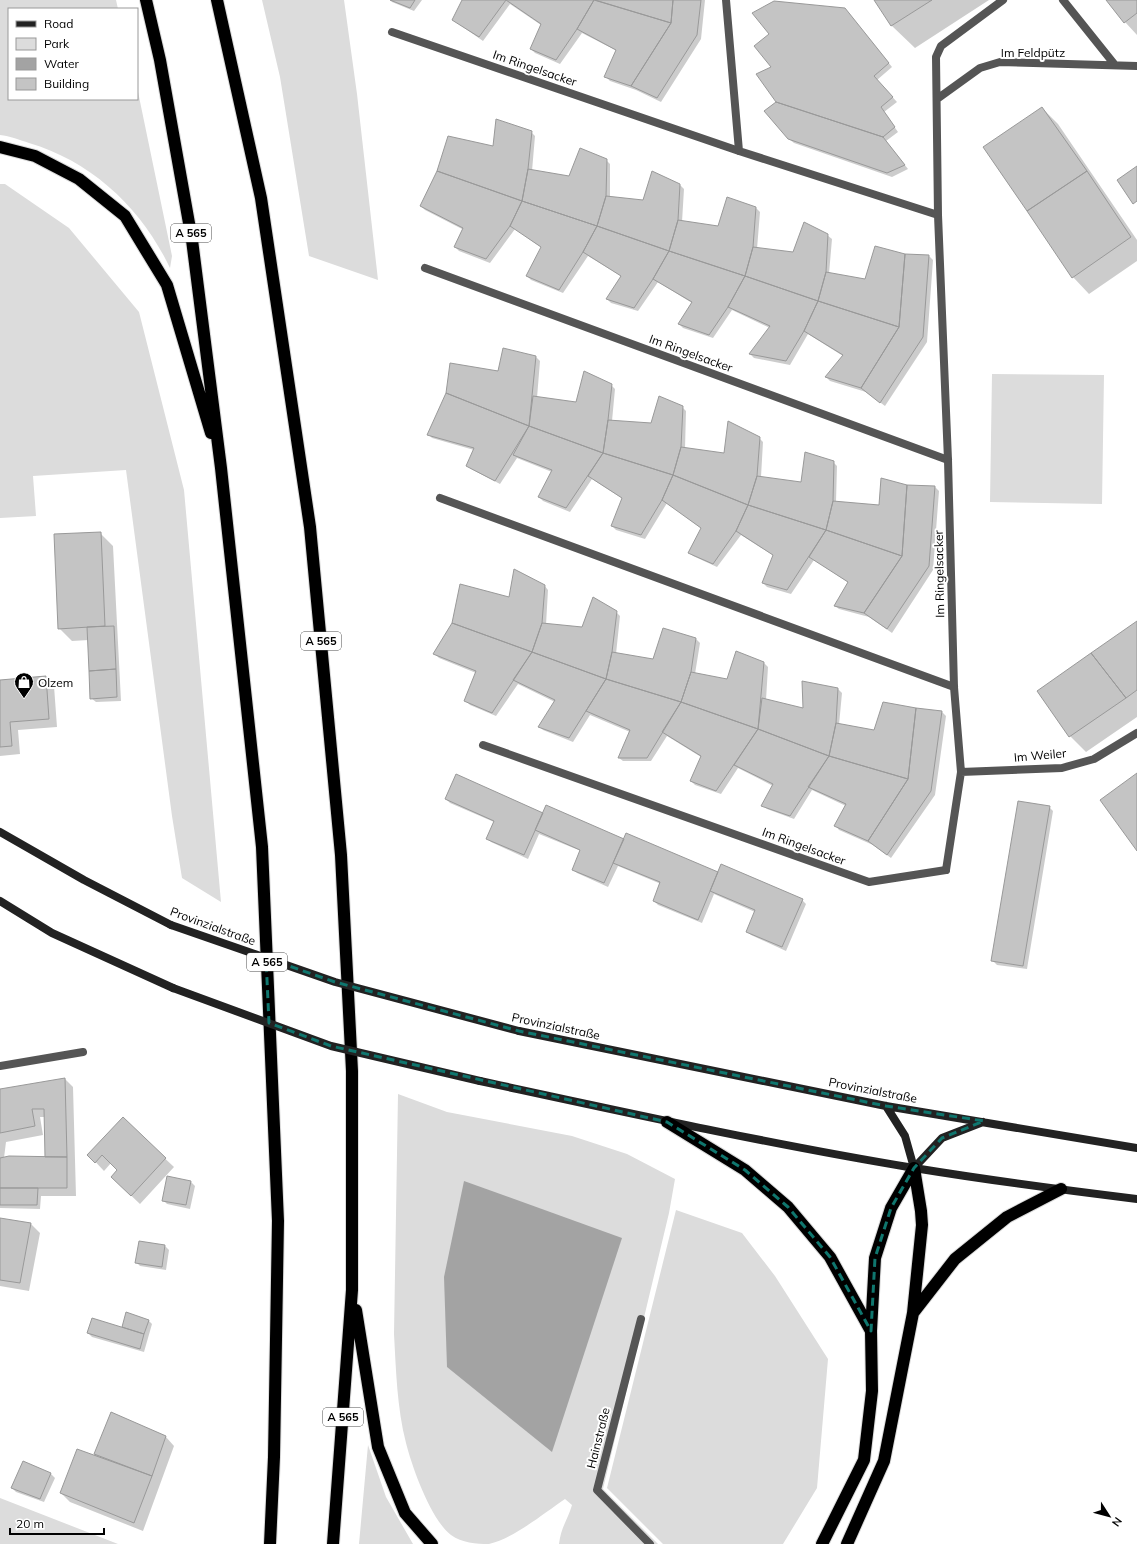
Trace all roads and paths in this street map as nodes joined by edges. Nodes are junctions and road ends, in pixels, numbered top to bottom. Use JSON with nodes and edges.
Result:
{"nodes":[{"id":1,"x":146,"y":0,"type":"edge"},
{"id":2,"x":217,"y":0,"type":"edge"},
{"id":3,"x":726,"y":0,"type":"edge"},
{"id":4,"x":1003,"y":0,"type":"edge"},
{"id":5,"x":1063,"y":0,"type":"edge"},
{"id":6,"x":392,"y":32,"type":"dead end"},
{"id":7,"x":1115,"y":65,"type":"junction"},
{"id":8,"x":1137,"y":66,"type":"edge"},
{"id":9,"x":937,"y":98,"type":"junction"},
{"id":10,"x":0,"y":147,"type":"edge"},
{"id":11,"x":739,"y":151,"type":"junction"},
{"id":12,"x":938,"y":215,"type":"junction"},
{"id":13,"x":425,"y":268,"type":"dead end"},
{"id":14,"x":948,"y":460,"type":"junction"},
{"id":15,"x":221,"y":468,"type":"junction"},
{"id":16,"x":440,"y":498,"type":"dead end"},
{"id":17,"x":954,"y":687,"type":"junction"},
{"id":18,"x":1137,"y":733,"type":"edge"},
{"id":19,"x":483,"y":745,"type":"dead end"},
{"id":20,"x":961,"y":772,"type":"junction"},
{"id":21,"x":0,"y":832,"type":"edge"},
{"id":22,"x":0,"y":901,"type":"edge"},
{"id":23,"x":83,"y":1052,"type":"dead end"},
{"id":24,"x":0,"y":1066,"type":"edge"},
{"id":25,"x":886,"y":1106,"type":"junction"},
{"id":26,"x":984,"y":1121,"type":"junction"},
{"id":27,"x":667,"y":1122,"type":"junction"},
{"id":28,"x":1137,"y":1148,"type":"edge"},
{"id":29,"x":914,"y":1168,"type":"junction"},
{"id":30,"x":1061,"y":1189,"type":"junction"},
{"id":31,"x":1137,"y":1199,"type":"edge"},
{"id":32,"x":352,"y":1290,"type":"junction"},
{"id":33,"x":913,"y":1313,"type":"junction"},
{"id":34,"x":641,"y":1319,"type":"dead end"},
{"id":35,"x":871,"y":1331,"type":"junction"},
{"id":36,"x":270,"y":1544,"type":"edge"},
{"id":37,"x":333,"y":1544,"type":"edge"},
{"id":38,"x":432,"y":1544,"type":"edge"},
{"id":39,"x":650,"y":1544,"type":"edge"},
{"id":40,"x":822,"y":1544,"type":"edge"},
{"id":41,"x":847,"y":1544,"type":"edge"}],
"edges":[{"from":1,"to":15,"type":"highway","number":"A 565"},
{"from":2,"to":32,"type":"highway","number":"A 565"},
{"from":3,"to":11,"type":"street"},
{"from":4,"to":9,"type":"street"},
{"from":5,"to":7,"type":"street"},
{"from":6,"to":11,"type":"street","name":"Im Ringelsacker"},
{"from":7,"to":8,"type":"street","name":"Im Feldpütz"},
{"from":7,"to":9,"type":"street","name":"Im Feldpütz"},
{"from":9,"to":12,"type":"street"},
{"from":10,"to":15,"type":"highway"},
{"from":11,"to":12,"type":"street","name":"Im Ringelsacker"},
{"from":12,"to":14,"type":"street","name":"Im Ringelsacker"},
{"from":13,"to":14,"type":"street","name":"Im Ringelsacker"},
{"from":14,"to":17,"type":"street","name":"Im Ringelsacker"},
{"from":15,"to":36,"type":"highway","number":"A 565"},
{"from":16,"to":17,"type":"street"},
{"from":17,"to":20,"type":"street","name":"Im Ringelsacker"},
{"from":18,"to":20,"type":"street","name":"Im Weiler"},
{"from":19,"to":20,"type":"street","name":"Im Ringelsacker"},
{"from":21,"to":25,"type":"main road","name":"Provinzialstraße","bridge":true},
{"from":22,"to":27,"type":"main road","bridge":true},
{"from":23,"to":24,"type":"street"},
{"from":25,"to":26,"type":"main road","name":"Provinzialstraße"},
{"from":25,"to":29,"type":"main road"},
{"from":26,"to":28,"type":"main road","name":"Provinzialstraße"},
{"from":26,"to":29,"type":"main road"},
{"from":27,"to":29,"type":"main road"},
{"from":27,"to":35,"type":"highway"},
{"from":29,"to":30,"type":"main road"},
{"from":29,"to":33,"type":"highway"},
{"from":29,"to":35,"type":"highway"},
{"from":30,"to":31,"type":"main road"},
{"from":30,"to":33,"type":"highway"},
{"from":32,"to":37,"type":"highway","number":"A 565"},
{"from":32,"to":38,"type":"highway"},
{"from":33,"to":41,"type":"highway"},
{"from":34,"to":39,"type":"street","name":"Hainstraße"},
{"from":35,"to":40,"type":"highway"}]}
